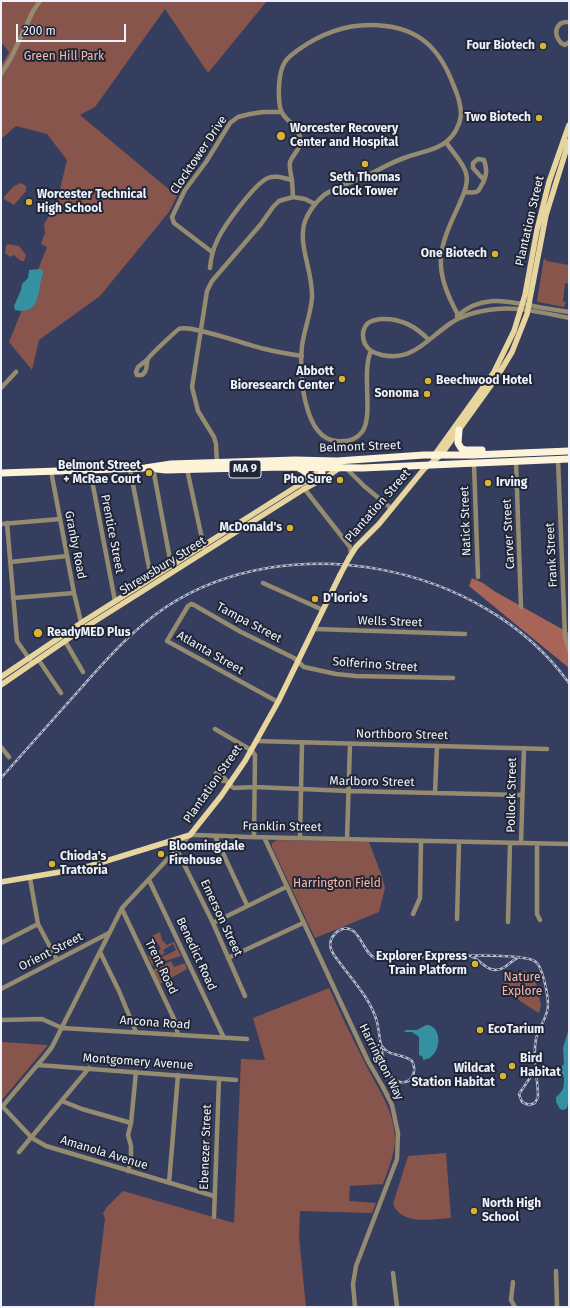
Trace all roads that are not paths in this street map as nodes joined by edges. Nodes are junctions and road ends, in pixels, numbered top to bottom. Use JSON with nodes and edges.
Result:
{"nodes":[{"id":1,"x":40,"y":1,"type":"edge"},
{"id":2,"x":569,"y":22,"type":"edge"},
{"id":3,"x":569,"y":42,"type":"edge"},
{"id":4,"x":1,"y":74,"type":"edge"},
{"id":5,"x":281,"y":112,"type":"junction"},
{"id":6,"x":569,"y":125,"type":"edge"},
{"id":7,"x":569,"y":141,"type":"edge"},
{"id":8,"x":446,"y":142,"type":"junction"},
{"id":9,"x":566,"y":149,"type":"edge"},
{"id":10,"x":292,"y":180,"type":"junction"},
{"id":11,"x":484,"y":180,"type":"dead end"},
{"id":12,"x":464,"y":192,"type":"junction"},
{"id":13,"x":293,"y":197,"type":"junction"},
{"id":14,"x":315,"y":204,"type":"junction"},
{"id":15,"x":212,"y":252,"type":"junction"},
{"id":16,"x":210,"y":268,"type":"dead end"},
{"id":17,"x":522,"y":307,"type":"junction"},
{"id":18,"x":528,"y":308,"type":"junction"},
{"id":19,"x":569,"y":312,"type":"edge"},
{"id":20,"x":458,"y":315,"type":"junction"},
{"id":21,"x":569,"y":318,"type":"edge"},
{"id":22,"x":450,"y":323,"type":"junction"},
{"id":23,"x":200,"y":331,"type":"junction"},
{"id":24,"x":430,"y":340,"type":"junction"},
{"id":25,"x":371,"y":352,"type":"junction"},
{"id":26,"x":302,"y":356,"type":"junction"},
{"id":27,"x":148,"y":359,"type":"dead end"},
{"id":28,"x":16,"y":372,"type":"dead end"},
{"id":29,"x":1,"y":388,"type":"edge"},
{"id":30,"x":459,"y":430,"type":"junction"},
{"id":31,"x":569,"y":450,"type":"edge"},
{"id":32,"x":535,"y":452,"type":"junction"},
{"id":33,"x":437,"y":455,"type":"junction"},
{"id":34,"x":558,"y":459,"type":"junction"},
{"id":35,"x":569,"y":459,"type":"edge"},
{"id":36,"x":319,"y":460,"type":"junction"},
{"id":37,"x":337,"y":461,"type":"junction"},
{"id":38,"x":516,"y":461,"type":"junction"},
{"id":39,"x":474,"y":464,"type":"junction"},
{"id":40,"x":429,"y":465,"type":"junction"},
{"id":41,"x":217,"y":466,"type":"junction"},
{"id":42,"x":153,"y":468,"type":"junction"},
{"id":43,"x":299,"y":468,"type":"junction"},
{"id":44,"x":322,"y":468,"type":"junction"},
{"id":45,"x":130,"y":469,"type":"junction"},
{"id":46,"x":187,"y":469,"type":"junction"},
{"id":47,"x":338,"y":469,"type":"junction"},
{"id":48,"x":347,"y":469,"type":"junction"},
{"id":49,"x":90,"y":470,"type":"junction"},
{"id":50,"x":51,"y":471,"type":"junction"},
{"id":51,"x":1,"y":473,"type":"edge"},
{"id":52,"x":320,"y":480,"type":"junction"},
{"id":53,"x":304,"y":484,"type":"junction"},
{"id":54,"x":392,"y":509,"type":"junction"},
{"id":55,"x":60,"y":519,"type":"junction"},
{"id":56,"x":7,"y":523,"type":"junction"},
{"id":57,"x":1,"y":524,"type":"edge"},
{"id":58,"x":202,"y":546,"type":"junction"},
{"id":59,"x":206,"y":552,"type":"junction"},
{"id":60,"x":67,"y":556,"type":"junction"},
{"id":61,"x":350,"y":556,"type":"junction"},
{"id":62,"x":10,"y":562,"type":"junction"},
{"id":63,"x":171,"y":565,"type":"junction"},
{"id":64,"x":478,"y":577,"type":"dead end"},
{"id":65,"x":151,"y":578,"type":"junction"},
{"id":66,"x":263,"y":583,"type":"dead end"},
{"id":67,"x":74,"y":593,"type":"junction"},
{"id":68,"x":13,"y":598,"type":"junction"},
{"id":69,"x":115,"y":602,"type":"junction"},
{"id":70,"x":189,"y":604,"type":"joint"},
{"id":71,"x":522,"y":607,"type":"dead end"},
{"id":72,"x":324,"y":610,"type":"junction"},
{"id":73,"x":567,"y":620,"type":"edge"},
{"id":74,"x":81,"y":622,"type":"junction"},
{"id":75,"x":315,"y":629,"type":"junction"},
{"id":76,"x":465,"y":634,"type":"dead end"},
{"id":77,"x":65,"y":641,"type":"junction"},
{"id":78,"x":569,"y":650,"type":"edge"},
{"id":79,"x":28,"y":657,"type":"junction"},
{"id":80,"x":38,"y":659,"type":"junction"},
{"id":81,"x":298,"y":662,"type":"junction"},
{"id":82,"x":32,"y":663,"type":"junction"},
{"id":83,"x":83,"y":672,"type":"dead end"},
{"id":84,"x":1,"y":677,"type":"edge"},
{"id":85,"x":454,"y":678,"type":"dead end"},
{"id":86,"x":1,"y":685,"type":"edge"},
{"id":87,"x":61,"y":693,"type":"dead end"},
{"id":88,"x":278,"y":702,"type":"junction"},
{"id":89,"x":215,"y":729,"type":"dead end"},
{"id":90,"x":256,"y":741,"type":"junction"},
{"id":91,"x":302,"y":743,"type":"junction"},
{"id":92,"x":350,"y":744,"type":"junction"},
{"id":93,"x":437,"y":746,"type":"junction"},
{"id":94,"x":1,"y":747,"type":"edge"},
{"id":95,"x":524,"y":748,"type":"junction"},
{"id":96,"x":547,"y":749,"type":"dead end"},
{"id":97,"x":251,"y":750,"type":"junction"},
{"id":98,"x":8,"y":757,"type":"dead end"},
{"id":99,"x":227,"y":783,"type":"junction"},
{"id":100,"x":255,"y":787,"type":"junction"},
{"id":101,"x":301,"y":790,"type":"junction"},
{"id":102,"x":348,"y":791,"type":"junction"},
{"id":103,"x":435,"y":793,"type":"junction"},
{"id":104,"x":522,"y":794,"type":"junction"},
{"id":105,"x":190,"y":835,"type":"junction"},
{"id":106,"x":215,"y":836,"type":"junction"},
{"id":107,"x":254,"y":837,"type":"junction"},
{"id":108,"x":264,"y":837,"type":"junction"},
{"id":109,"x":300,"y":838,"type":"junction"},
{"id":110,"x":347,"y":839,"type":"junction"},
{"id":111,"x":421,"y":841,"type":"junction"},
{"id":112,"x":459,"y":842,"type":"junction"},
{"id":113,"x":165,"y":843,"type":"junction"},
{"id":114,"x":510,"y":843,"type":"junction"},
{"id":115,"x":521,"y":843,"type":"junction"},
{"id":116,"x":537,"y":844,"type":"junction"},
{"id":117,"x":569,"y":844,"type":"edge"},
{"id":118,"x":176,"y":851,"type":"junction"},
{"id":119,"x":30,"y":878,"type":"junction"},
{"id":120,"x":149,"y":880,"type":"junction"},
{"id":121,"x":1,"y":882,"type":"edge"},
{"id":122,"x":286,"y":887,"type":"junction"},
{"id":123,"x":248,"y":905,"type":"junction"},
{"id":124,"x":122,"y":909,"type":"junction"},
{"id":125,"x":413,"y":914,"type":"dead end"},
{"id":126,"x":457,"y":919,"type":"dead end"},
{"id":127,"x":540,"y":920,"type":"dead end"},
{"id":128,"x":508,"y":922,"type":"dead end"},
{"id":129,"x":212,"y":923,"type":"junction"},
{"id":130,"x":303,"y":923,"type":"junction"},
{"id":131,"x":38,"y":924,"type":"junction"},
{"id":132,"x":109,"y":933,"type":"junction"},
{"id":133,"x":1,"y":943,"type":"edge"},
{"id":134,"x":100,"y":952,"type":"junction"},
{"id":135,"x":228,"y":958,"type":"junction"},
{"id":136,"x":57,"y":960,"type":"junction"},
{"id":137,"x":1,"y":989,"type":"edge"},
{"id":138,"x":245,"y":996,"type":"dead end"},
{"id":139,"x":1,"y":1020,"type":"edge"},
{"id":140,"x":62,"y":1028,"type":"junction"},
{"id":141,"x":136,"y":1032,"type":"junction"},
{"id":142,"x":178,"y":1035,"type":"junction"},
{"id":143,"x":224,"y":1038,"type":"junction"},
{"id":144,"x":247,"y":1039,"type":"dead end"},
{"id":145,"x":38,"y":1065,"type":"junction"},
{"id":146,"x":89,"y":1068,"type":"junction"},
{"id":147,"x":136,"y":1072,"type":"junction"},
{"id":148,"x":178,"y":1075,"type":"junction"},
{"id":149,"x":219,"y":1079,"type":"junction"},
{"id":150,"x":236,"y":1080,"type":"dead end"},
{"id":151,"x":62,"y":1101,"type":"junction"},
{"id":152,"x":2,"y":1107,"type":"edge"},
{"id":153,"x":131,"y":1123,"type":"junction"},
{"id":154,"x":31,"y":1137,"type":"junction"},
{"id":155,"x":19,"y":1152,"type":"dead end"},
{"id":156,"x":128,"y":1171,"type":"junction"},
{"id":157,"x":169,"y":1183,"type":"junction"},
{"id":158,"x":214,"y":1196,"type":"junction"},
{"id":159,"x":214,"y":1217,"type":"dead end"},
{"id":160,"x":556,"y":1271,"type":"dead end"},
{"id":161,"x":393,"y":1273,"type":"dead end"},
{"id":162,"x":513,"y":1282,"type":"dead end"},
{"id":163,"x":355,"y":1307,"type":"edge"},
{"id":164,"x":397,"y":1307,"type":"edge"},
{"id":165,"x":515,"y":1307,"type":"edge"},
{"id":166,"x":556,"y":1307,"type":"edge"}],
"edges":[{"from":1,"to":4,"type":"street"},
{"from":2,"to":3,"type":"street"},
{"from":5,"to":8,"type":"street"},
{"from":5,"to":10,"type":"street"},
{"from":5,"to":15,"type":"street","name":"Clocktower Drive"},
{"from":6,"to":9,"type":"main road","name":"Plantation Street"},
{"from":7,"to":9,"type":"main road","name":"Plantation Street"},
{"from":8,"to":12,"type":"street"},
{"from":8,"to":14,"type":"street"},
{"from":9,"to":17,"type":"main road","name":"Plantation Street"},
{"from":9,"to":18,"type":"main road","name":"Plantation Street"},
{"from":10,"to":13,"type":"street"},
{"from":10,"to":15,"type":"street"},
{"from":11,"to":12,"type":"street"},
{"from":12,"to":20,"type":"street"},
{"from":13,"to":14,"type":"street"},
{"from":13,"to":23,"type":"street"},
{"from":14,"to":26,"type":"street"},
{"from":15,"to":16,"type":"street"},
{"from":17,"to":18,"type":"street"},
{"from":17,"to":20,"type":"street"},
{"from":17,"to":22,"type":"street"},
{"from":17,"to":33,"type":"main road","name":"Plantation Street"},
{"from":18,"to":19,"type":"street"},
{"from":18,"to":21,"type":"street"},
{"from":18,"to":30,"type":"main road","name":"Plantation Street"},
{"from":20,"to":22,"type":"street"},
{"from":22,"to":24,"type":"street"},
{"from":23,"to":26,"type":"street"},
{"from":23,"to":27,"type":"street"},
{"from":23,"to":41,"type":"street"},
{"from":24,"to":25,"type":"street"},
{"from":24,"to":25,"type":"street"},
{"from":25,"to":26,"type":"street"},
{"from":28,"to":29,"type":"street"},
{"from":30,"to":32,"type":"highway"},
{"from":30,"to":33,"type":"main road","name":"Plantation Street"},
{"from":31,"to":32,"type":"highway","name":"Belmont Street","number":"MA 9"},
{"from":32,"to":33,"type":"highway","name":"Belmont Street","number":"MA 9"},
{"from":33,"to":37,"type":"highway","name":"Belmont Street","number":"MA 9"},
{"from":33,"to":40,"type":"main road","name":"Plantation Street"},
{"from":34,"to":35,"type":"highway","name":"Belmont Street","number":"MA 9"},
{"from":34,"to":38,"type":"highway","name":"Belmont Street","number":"MA 9"},
{"from":34,"to":73,"type":"street","name":"Frank Street"},
{"from":36,"to":37,"type":"highway","name":"Belmont Street","number":"MA 9"},
{"from":36,"to":41,"type":"highway","name":"Belmont Street","number":"MA 9"},
{"from":36,"to":44,"type":"highway"},
{"from":37,"to":44,"type":"main road","name":"Shrewsbury Street"},
{"from":38,"to":39,"type":"highway","name":"Belmont Street","number":"MA 9"},
{"from":38,"to":71,"type":"street","name":"Carver Street"},
{"from":39,"to":40,"type":"highway","name":"Belmont Street","number":"MA 9"},
{"from":39,"to":64,"type":"street","name":"Natick Street"},
{"from":40,"to":48,"type":"highway","name":"Belmont Street","number":"MA 9"},
{"from":40,"to":54,"type":"main road","name":"Plantation Street"},
{"from":41,"to":42,"type":"highway","name":"Belmont Street","number":"MA 9"},
{"from":41,"to":43,"type":"highway","name":"Belmont Street","number":"MA 9"},
{"from":41,"to":46,"type":"highway","name":"Belmont Street","number":"MA 9"},
{"from":42,"to":45,"type":"highway","name":"Belmont Street","number":"MA 9"},
{"from":42,"to":46,"type":"highway","name":"Belmont Street","number":"MA 9"},
{"from":42,"to":63,"type":"street"},
{"from":43,"to":44,"type":"highway","name":"Belmont Street","number":"MA 9"},
{"from":43,"to":53,"type":"highway"},
{"from":44,"to":47,"type":"highway","name":"Belmont Street","number":"MA 9"},
{"from":44,"to":52,"type":"highway"},
{"from":44,"to":53,"type":"main road","name":"Shrewsbury Street"},
{"from":45,"to":49,"type":"highway","name":"Belmont Street","number":"MA 9"},
{"from":45,"to":65,"type":"street"},
{"from":46,"to":58,"type":"street"},
{"from":47,"to":48,"type":"highway","name":"Belmont Street","number":"MA 9"},
{"from":47,"to":52,"type":"main road","name":"Shrewsbury Street"},
{"from":48,"to":54,"type":"street"},
{"from":49,"to":50,"type":"highway","name":"Belmont Street","number":"MA 9"},
{"from":49,"to":69,"type":"street","name":"Prentice Street"},
{"from":50,"to":51,"type":"highway","name":"Belmont Street","number":"MA 9"},
{"from":50,"to":55,"type":"street","name":"Granby Road"},
{"from":52,"to":53,"type":"main road","name":"Shrewsbury Street"},
{"from":53,"to":58,"type":"main road","name":"Shrewsbury Street"},
{"from":53,"to":59,"type":"main road","name":"Shrewsbury Street"},
{"from":53,"to":61,"type":"street"},
{"from":54,"to":61,"type":"main road","name":"Plantation Street"},
{"from":55,"to":56,"type":"street"},
{"from":55,"to":60,"type":"street","name":"Granby Road"},
{"from":56,"to":57,"type":"street"},
{"from":56,"to":62,"type":"street"},
{"from":58,"to":59,"type":"street"},
{"from":58,"to":63,"type":"main road","name":"Shrewsbury Street"},
{"from":59,"to":77,"type":"main road","name":"Shrewsbury Street"},
{"from":60,"to":62,"type":"street"},
{"from":60,"to":67,"type":"street","name":"Granby Road"},
{"from":61,"to":72,"type":"main road","name":"Plantation Street","bridge":true},
{"from":62,"to":68,"type":"street"},
{"from":63,"to":65,"type":"main road","name":"Shrewsbury Street"},
{"from":65,"to":69,"type":"main road","name":"Shrewsbury Street"},
{"from":66,"to":72,"type":"street"},
{"from":67,"to":68,"type":"street"},
{"from":67,"to":74,"type":"street","name":"Granby Road"},
{"from":68,"to":79,"type":"street"},
{"from":69,"to":74,"type":"main road","name":"Shrewsbury Street"},
{"from":70,"to":81,"type":"street","name":"Tampa Street"},
{"from":70,"to":88,"type":"street","name":"Atlanta Street"},
{"from":72,"to":75,"type":"main road","name":"Plantation Street"},
{"from":73,"to":78,"type":"street","name":"Frank Street"},
{"from":74,"to":79,"type":"main road","name":"Shrewsbury Street"},
{"from":75,"to":76,"type":"street","name":"Wells Street"},
{"from":75,"to":81,"type":"main road","name":"Plantation Street"},
{"from":77,"to":80,"type":"main road","name":"Shrewsbury Street"},
{"from":77,"to":83,"type":"street"},
{"from":79,"to":82,"type":"street"},
{"from":79,"to":84,"type":"main road","name":"Shrewsbury Street"},
{"from":80,"to":82,"type":"main road","name":"Shrewsbury Street"},
{"from":80,"to":87,"type":"street"},
{"from":81,"to":85,"type":"street","name":"Solferino Street"},
{"from":81,"to":88,"type":"main road","name":"Plantation Street"},
{"from":82,"to":86,"type":"main road","name":"Shrewsbury Street"},
{"from":88,"to":90,"type":"main road","name":"Plantation Street"},
{"from":89,"to":97,"type":"street"},
{"from":90,"to":91,"type":"street","name":"Northboro Street"},
{"from":90,"to":97,"type":"main road","name":"Plantation Street"},
{"from":91,"to":92,"type":"street","name":"Northboro Street"},
{"from":91,"to":101,"type":"street"},
{"from":92,"to":93,"type":"street","name":"Northboro Street"},
{"from":92,"to":102,"type":"street"},
{"from":93,"to":95,"type":"street","name":"Northboro Street"},
{"from":93,"to":103,"type":"street"},
{"from":94,"to":98,"type":"street"},
{"from":95,"to":96,"type":"street","name":"Northboro Street"},
{"from":95,"to":104,"type":"street","name":"Pollock Street"},
{"from":97,"to":99,"type":"main road","name":"Plantation Street"},
{"from":97,"to":100,"type":"street"},
{"from":99,"to":100,"type":"street","name":"Marlboro Street"},
{"from":99,"to":105,"type":"main road","name":"Plantation Street"},
{"from":100,"to":101,"type":"street","name":"Marlboro Street"},
{"from":100,"to":107,"type":"street"},
{"from":101,"to":102,"type":"street","name":"Marlboro Street"},
{"from":101,"to":109,"type":"street"},
{"from":102,"to":103,"type":"street","name":"Marlboro Street"},
{"from":102,"to":110,"type":"street"},
{"from":103,"to":104,"type":"street","name":"Marlboro Street"},
{"from":104,"to":115,"type":"street","name":"Pollock Street"},
{"from":105,"to":106,"type":"street","name":"Franklin Street"},
{"from":105,"to":113,"type":"main road","name":"Franklin Street"},
{"from":105,"to":118,"type":"street","name":"Plantation Street"},
{"from":106,"to":107,"type":"street","name":"Franklin Street"},
{"from":106,"to":123,"type":"street"},
{"from":107,"to":108,"type":"street","name":"Franklin Street"},
{"from":108,"to":109,"type":"street","name":"Franklin Street"},
{"from":108,"to":122,"type":"street","name":"Harrington Way"},
{"from":109,"to":110,"type":"street","name":"Franklin Street"},
{"from":110,"to":111,"type":"street","name":"Franklin Street"},
{"from":111,"to":112,"type":"street","name":"Franklin Street"},
{"from":111,"to":125,"type":"street"},
{"from":112,"to":114,"type":"street","name":"Franklin Street"},
{"from":112,"to":126,"type":"street"},
{"from":113,"to":118,"type":"main road"},
{"from":113,"to":119,"type":"main road","name":"Franklin Street"},
{"from":114,"to":115,"type":"street","name":"Franklin Street"},
{"from":114,"to":128,"type":"street"},
{"from":115,"to":116,"type":"street","name":"Franklin Street"},
{"from":116,"to":117,"type":"street","name":"Franklin Street"},
{"from":116,"to":127,"type":"street"},
{"from":118,"to":120,"type":"street","name":"Plantation Street"},
{"from":118,"to":129,"type":"street","name":"Emerson Street"},
{"from":119,"to":121,"type":"main road","name":"Franklin Street"},
{"from":119,"to":131,"type":"street"},
{"from":120,"to":124,"type":"street","name":"Plantation Street"},
{"from":120,"to":143,"type":"street","name":"Benedict Road"},
{"from":122,"to":123,"type":"street"},
{"from":122,"to":130,"type":"street","name":"Harrington Way"},
{"from":123,"to":129,"type":"street"},
{"from":124,"to":132,"type":"street","name":"Plantation Street"},
{"from":124,"to":142,"type":"street","name":"Trent Road"},
{"from":129,"to":135,"type":"street","name":"Emerson Street"},
{"from":130,"to":135,"type":"street"},
{"from":130,"to":163,"type":"street","name":"Harrington Way"},
{"from":131,"to":133,"type":"street"},
{"from":131,"to":136,"type":"street"},
{"from":132,"to":134,"type":"street","name":"Plantation Street"},
{"from":132,"to":136,"type":"street","name":"Orient Street"},
{"from":134,"to":140,"type":"street","name":"Plantation Street"},
{"from":134,"to":141,"type":"street"},
{"from":135,"to":138,"type":"street","name":"Emerson Street"},
{"from":136,"to":137,"type":"street","name":"Orient Street"},
{"from":139,"to":140,"type":"street"},
{"from":140,"to":141,"type":"street","name":"Ancona Road"},
{"from":140,"to":145,"type":"street","name":"Plantation Street"},
{"from":141,"to":142,"type":"street","name":"Ancona Road"},
{"from":142,"to":143,"type":"street","name":"Ancona Road"},
{"from":143,"to":144,"type":"street","name":"Ancona Road"},
{"from":145,"to":146,"type":"street","name":"Montgomery Avenue"},
{"from":145,"to":152,"type":"street","name":"Plantation Street"},
{"from":146,"to":147,"type":"street","name":"Montgomery Avenue"},
{"from":146,"to":151,"type":"street"},
{"from":147,"to":148,"type":"street","name":"Montgomery Avenue"},
{"from":147,"to":153,"type":"street"},
{"from":148,"to":149,"type":"street","name":"Montgomery Avenue"},
{"from":148,"to":157,"type":"street"},
{"from":149,"to":150,"type":"street","name":"Montgomery Avenue"},
{"from":149,"to":158,"type":"street","name":"Ebenezer Street"},
{"from":151,"to":153,"type":"street"},
{"from":151,"to":154,"type":"street"},
{"from":152,"to":154,"type":"street","name":"Amanola Avenue"},
{"from":153,"to":156,"type":"street"},
{"from":154,"to":155,"type":"street"},
{"from":154,"to":156,"type":"street","name":"Amanola Avenue"},
{"from":156,"to":157,"type":"street","name":"Amanola Avenue"},
{"from":157,"to":158,"type":"street","name":"Amanola Avenue"},
{"from":158,"to":159,"type":"street","name":"Ebenezer Street"},
{"from":160,"to":166,"type":"street"},
{"from":161,"to":164,"type":"street"},
{"from":162,"to":165,"type":"street"}]}
